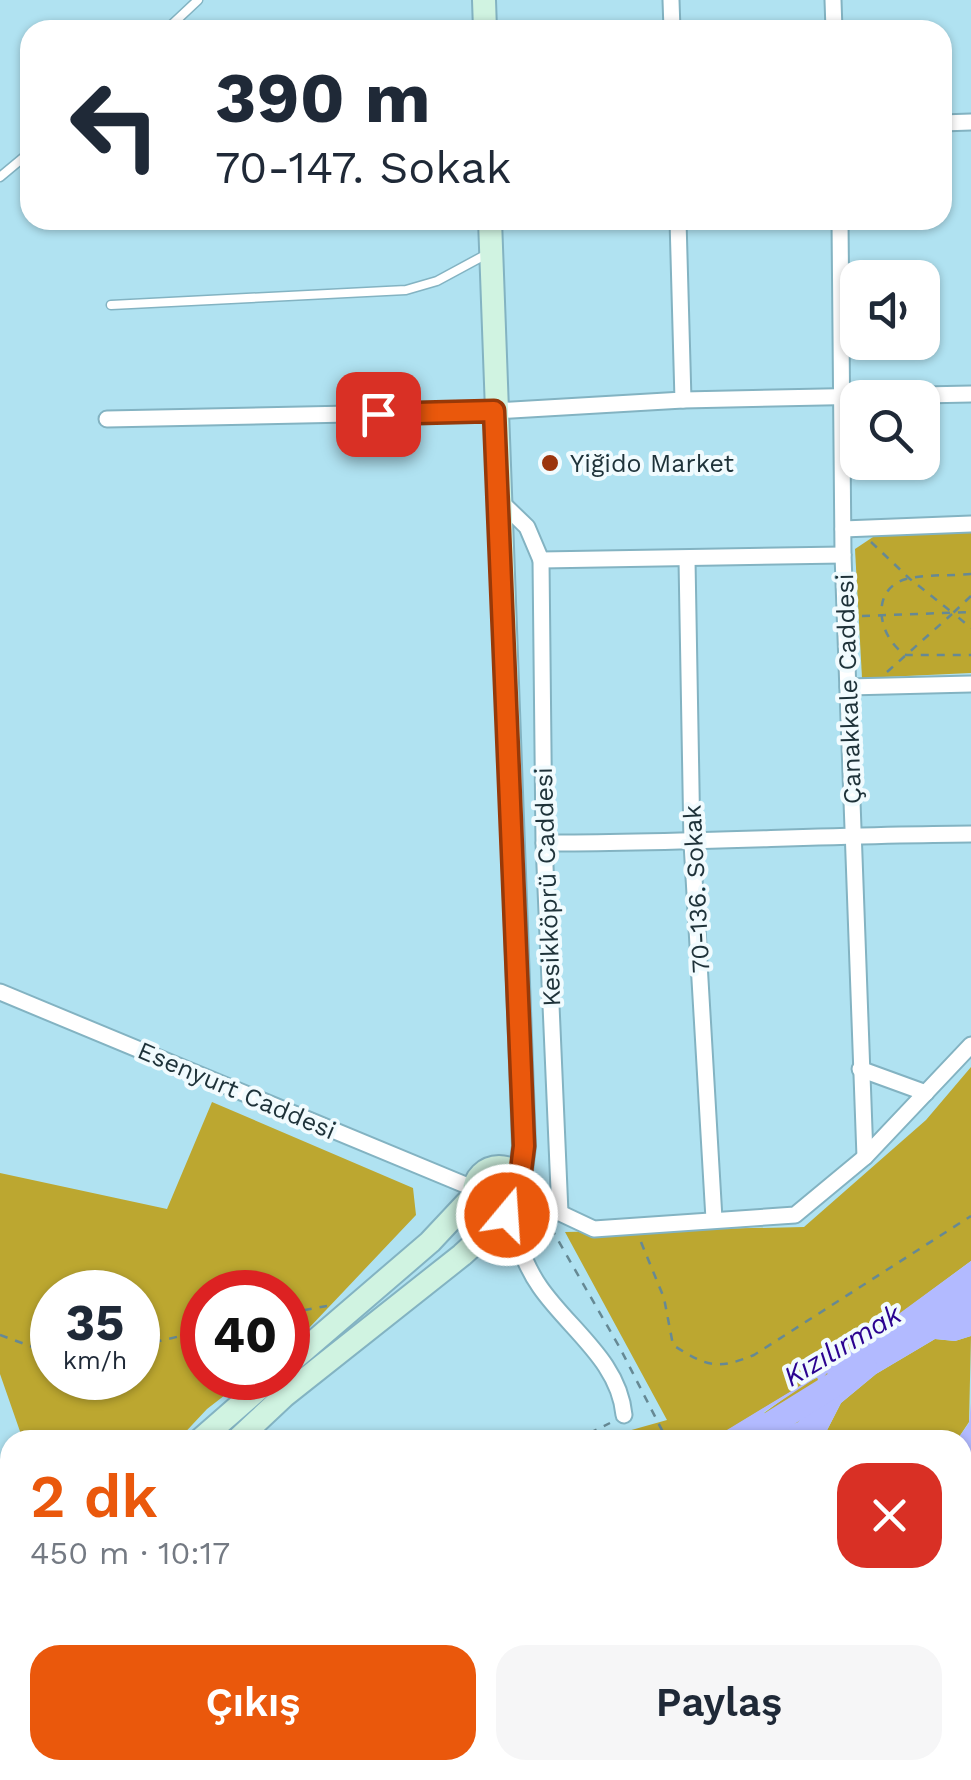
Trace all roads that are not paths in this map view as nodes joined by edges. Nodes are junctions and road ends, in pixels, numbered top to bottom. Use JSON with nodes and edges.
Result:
{"nodes":[{"id":1,"x":198,"y":0,"type":"edge"},
{"id":2,"x":177,"y":20,"type":"edge"},
{"id":3,"x":20,"y":161,"type":"edge"},
{"id":4,"x":0,"y":178,"type":"edge"},
{"id":5,"x":490,"y":230,"type":"edge"},
{"id":6,"x":678,"y":230,"type":"edge"},
{"id":7,"x":840,"y":230,"type":"edge"},
{"id":8,"x":490,"y":252,"type":"junction"},
{"id":9,"x":112,"y":305,"type":"dead end"},
{"id":10,"x":842,"y":380,"type":"edge"},
{"id":11,"x":971,"y":394,"type":"edge"},
{"id":12,"x":940,"y":395,"type":"edge"},
{"id":13,"x":840,"y":397,"type":"edge"},
{"id":14,"x":683,"y":400,"type":"junction"},
{"id":15,"x":494,"y":411,"type":"junction"},
{"id":16,"x":106,"y":419,"type":"dead end"},
{"id":17,"x":847,"y":480,"type":"edge"},
{"id":18,"x":498,"y":499,"type":"junction"},
{"id":19,"x":971,"y":524,"type":"edge"},
{"id":20,"x":850,"y":529,"type":"junction"},
{"id":21,"x":843,"y":555,"type":"junction"},
{"id":22,"x":541,"y":560,"type":"junction"},
{"id":23,"x":687,"y":560,"type":"junction"},
{"id":24,"x":971,"y":684,"type":"edge"},
{"id":25,"x":848,"y":686,"type":"junction"},
{"id":26,"x":510,"y":830,"type":"junction"},
{"id":27,"x":971,"y":834,"type":"edge"},
{"id":28,"x":853,"y":835,"type":"junction"},
{"id":29,"x":544,"y":842,"type":"junction"},
{"id":30,"x":692,"y":843,"type":"junction"},
{"id":31,"x":511,"y":855,"type":"junction"},
{"id":32,"x":0,"y":992,"type":"edge"},
{"id":33,"x":971,"y":1045,"type":"edge"},
{"id":34,"x":860,"y":1069,"type":"junction"},
{"id":35,"x":926,"y":1092,"type":"junction"},
{"id":36,"x":865,"y":1157,"type":"junction"},
{"id":37,"x":475,"y":1192,"type":"junction"},
{"id":38,"x":515,"y":1201,"type":"junction"},
{"id":39,"x":560,"y":1214,"type":"junction"},
{"id":40,"x":714,"y":1219,"type":"junction"},
{"id":41,"x":310,"y":1345,"type":"edge"},
{"id":42,"x":246,"y":1400,"type":"edge"},
{"id":43,"x":624,"y":1415,"type":"road end"},
{"id":44,"x":211,"y":1430,"type":"edge"},
{"id":45,"x":248,"y":1430,"type":"edge"}],
"edges":[{"from":1,"to":2,"type":"lane"},
{"from":3,"to":4,"type":"lane"},
{"from":5,"to":8,"type":"street","name":"Kesikköprü Caddesi"},
{"from":6,"to":14,"type":"street"},
{"from":7,"to":10,"type":"street","name":"Çanakkale Caddesi"},
{"from":8,"to":9,"type":"lane"},
{"from":8,"to":15,"type":"street","name":"Kesikköprü Caddesi"},
{"from":11,"to":12,"type":"street"},
{"from":13,"to":14,"type":"street"},
{"from":14,"to":15,"type":"street"},
{"from":15,"to":16,"type":"street"},
{"from":15,"to":18,"type":"street","name":"Kesikköprü Caddesi"},
{"from":17,"to":20,"type":"street","name":"Çanakkale Caddesi"},
{"from":18,"to":22,"type":"street"},
{"from":18,"to":26,"type":"street","name":"Kesikköprü Caddesi"},
{"from":19,"to":20,"type":"street"},
{"from":20,"to":21,"type":"street","name":"Çanakkale Caddesi"},
{"from":21,"to":23,"type":"street"},
{"from":21,"to":25,"type":"street","name":"Çanakkale Caddesi"},
{"from":22,"to":23,"type":"street"},
{"from":22,"to":29,"type":"street","name":"Kesikköprü Caddesi"},
{"from":23,"to":30,"type":"street","name":"70-136. Sokak"},
{"from":24,"to":25,"type":"street"},
{"from":25,"to":28,"type":"street","name":"Çanakkale Caddesi"},
{"from":26,"to":29,"type":"street"},
{"from":26,"to":31,"type":"street","name":"Kesikköprü Caddesi"},
{"from":27,"to":28,"type":"street"},
{"from":28,"to":30,"type":"street"},
{"from":28,"to":34,"type":"street","name":"Çanakkale Caddesi"},
{"from":29,"to":30,"type":"street"},
{"from":29,"to":31,"type":"street"},
{"from":29,"to":39,"type":"street","name":"Kesikköprü Caddesi"},
{"from":30,"to":40,"type":"street","name":"70-136. Sokak"},
{"from":31,"to":38,"type":"street","name":"Kesikköprü Caddesi"},
{"from":32,"to":37,"type":"street","name":"Esenyurt Caddesi"},
{"from":33,"to":35,"type":"street"},
{"from":34,"to":35,"type":"street"},
{"from":34,"to":36,"type":"street","name":"Çanakkale Caddesi"},
{"from":35,"to":36,"type":"street"},
{"from":36,"to":40,"type":"street"},
{"from":37,"to":38,"type":"street"},
{"from":37,"to":38,"type":"street"},
{"from":37,"to":41,"type":"street"},
{"from":38,"to":39,"type":"street"},
{"from":38,"to":43,"type":"street"},
{"from":38,"to":45,"type":"street"},
{"from":39,"to":40,"type":"street"},
{"from":42,"to":44,"type":"street"}]}
